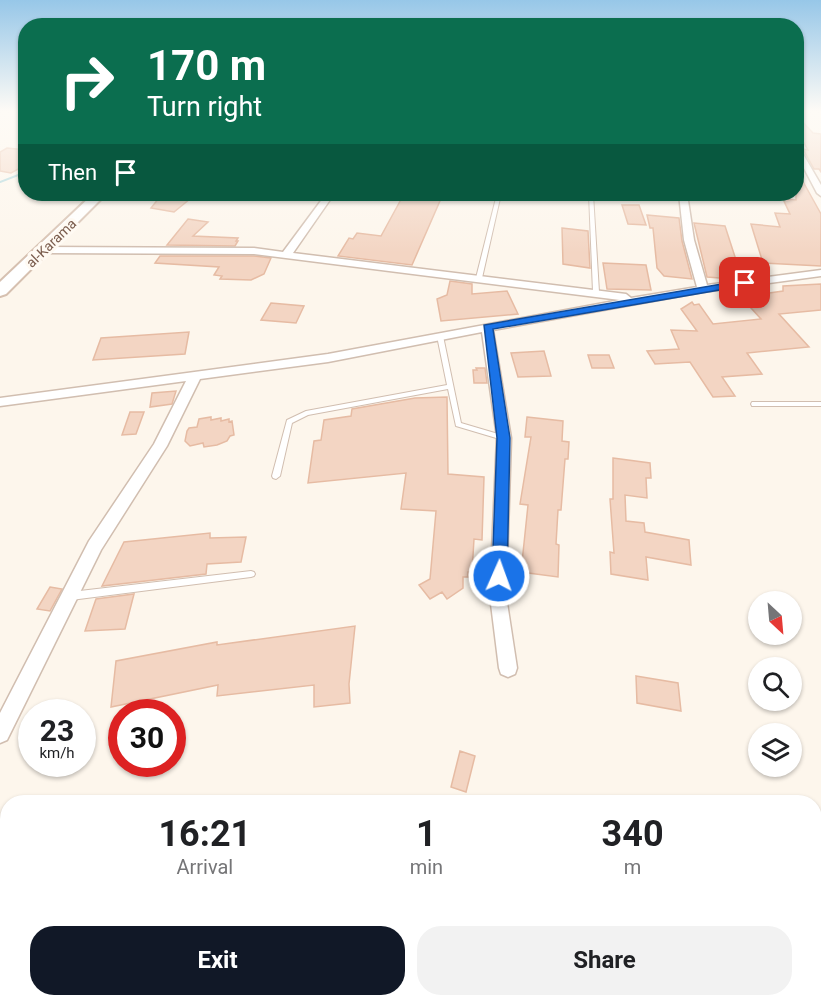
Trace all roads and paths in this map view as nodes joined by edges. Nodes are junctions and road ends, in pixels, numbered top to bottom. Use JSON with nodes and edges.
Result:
{"nodes":[{"id":1,"x":804,"y":160,"type":"edge"},
{"id":2,"x":821,"y":193,"type":"edge"},
{"id":3,"x":93,"y":201,"type":"edge"},
{"id":4,"x":325,"y":201,"type":"edge"},
{"id":5,"x":497,"y":201,"type":"edge"},
{"id":6,"x":591,"y":201,"type":"edge"},
{"id":7,"x":684,"y":201,"type":"edge"},
{"id":8,"x":44,"y":250,"type":"junction"},
{"id":9,"x":286,"y":255,"type":"junction"},
{"id":10,"x":821,"y":273,"type":"edge"},
{"id":11,"x":479,"y":278,"type":"junction"},
{"id":12,"x":703,"y":289,"type":"junction"},
{"id":13,"x":0,"y":291,"type":"edge"},
{"id":14,"x":596,"y":292,"type":"junction"},
{"id":15,"x":639,"y":299,"type":"junction"},
{"id":16,"x":487,"y":327,"type":"junction"},
{"id":17,"x":440,"y":336,"type":"junction"},
{"id":18,"x":195,"y":376,"type":"junction"},
{"id":19,"x":449,"y":387,"type":"junction"},
{"id":20,"x":0,"y":402,"type":"edge"},
{"id":21,"x":754,"y":404,"type":"dead end"},
{"id":22,"x":821,"y":404,"type":"edge"},
{"id":23,"x":503,"y":438,"type":"junction"},
{"id":24,"x":276,"y":476,"type":"dead end"},
{"id":25,"x":251,"y":574,"type":"dead end"},
{"id":26,"x":71,"y":596,"type":"junction"},
{"id":27,"x":508,"y":668,"type":"dead end"},
{"id":28,"x":0,"y":734,"type":"edge"}],
"edges":[{"from":1,"to":2,"type":"street"},
{"from":3,"to":8,"type":"main road","name":"al-Karama"},
{"from":4,"to":9,"type":"street"},
{"from":5,"to":11,"type":"lane"},
{"from":6,"to":14,"type":"lane"},
{"from":7,"to":12,"type":"street"},
{"from":8,"to":9,"type":"street"},
{"from":8,"to":13,"type":"main road","name":"al-Karama"},
{"from":9,"to":11,"type":"street"},
{"from":10,"to":12,"type":"street"},
{"from":11,"to":14,"type":"street"},
{"from":12,"to":15,"type":"street"},
{"from":14,"to":15,"type":"street"},
{"from":15,"to":16,"type":"street"},
{"from":16,"to":17,"type":"street"},
{"from":16,"to":23,"type":"street"},
{"from":17,"to":18,"type":"street"},
{"from":17,"to":19,"type":"lane"},
{"from":18,"to":20,"type":"street"},
{"from":18,"to":26,"type":"street"},
{"from":19,"to":23,"type":"lane"},
{"from":19,"to":24,"type":"lane"},
{"from":21,"to":22,"type":"lane"},
{"from":23,"to":27,"type":"street"},
{"from":25,"to":26,"type":"lane"},
{"from":26,"to":28,"type":"street"}]}
